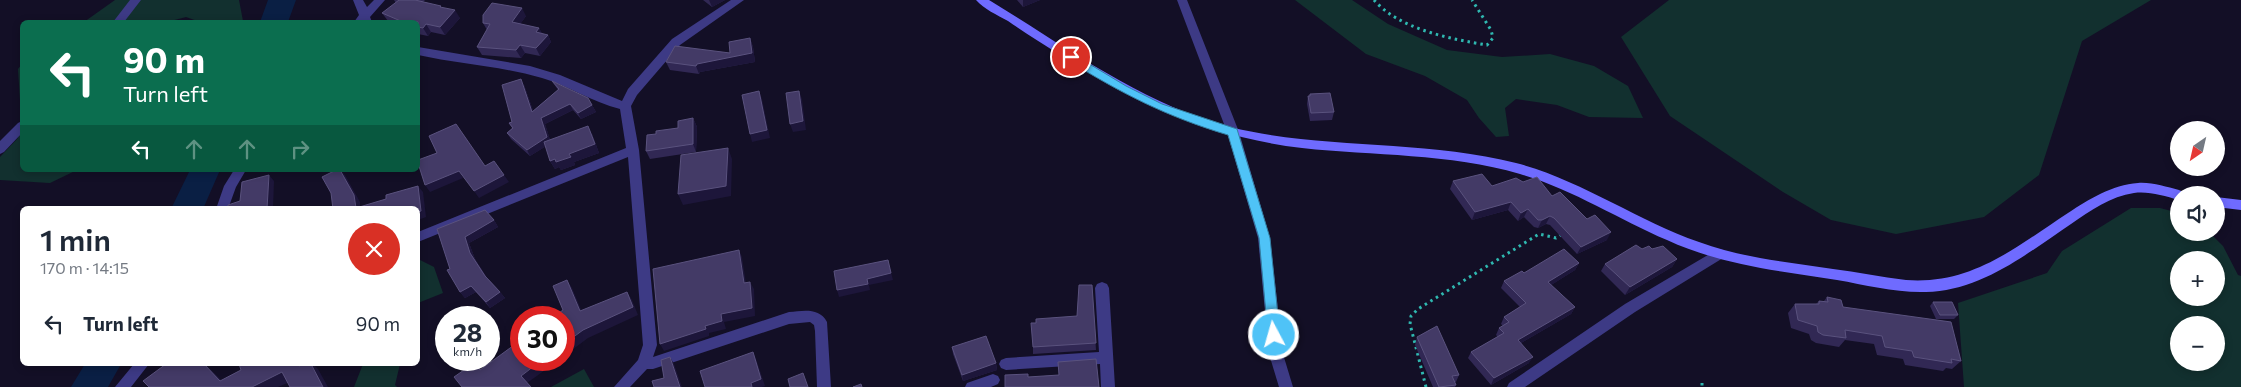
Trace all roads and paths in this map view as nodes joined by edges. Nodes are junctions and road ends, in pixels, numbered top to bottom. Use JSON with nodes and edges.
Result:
{"nodes":[{"id":1,"x":136,"y":0,"type":"edge"},
{"id":2,"x":358,"y":0,"type":"edge"},
{"id":3,"x":380,"y":0,"type":"edge"},
{"id":4,"x":739,"y":0,"type":"edge"},
{"id":5,"x":981,"y":0,"type":"edge"},
{"id":6,"x":1182,"y":0,"type":"edge"},
{"id":7,"x":1374,"y":0,"type":"edge"},
{"id":8,"x":1472,"y":0,"type":"edge"},
{"id":9,"x":120,"y":20,"type":"edge"},
{"id":10,"x":363,"y":20,"type":"edge"},
{"id":11,"x":420,"y":51,"type":"edge"},
{"id":12,"x":625,"y":106,"type":"junction"},
{"id":13,"x":20,"y":128,"type":"edge"},
{"id":14,"x":1233,"y":132,"type":"junction"},
{"id":15,"x":0,"y":150,"type":"edge"},
{"id":16,"x":633,"y":150,"type":"junction"},
{"id":17,"x":239,"y":172,"type":"edge"},
{"id":18,"x":2170,"y":193,"type":"edge"},
{"id":19,"x":2225,"y":203,"type":"edge"},
{"id":20,"x":2241,"y":205,"type":"edge"},
{"id":21,"x":223,"y":206,"type":"edge"},
{"id":22,"x":1563,"y":233,"type":"edge"},
{"id":23,"x":420,"y":236,"type":"edge"},
{"id":24,"x":1718,"y":254,"type":"junction"},
{"id":25,"x":1102,"y":288,"type":"dead end"},
{"id":26,"x":1106,"y":358,"type":"junction"},
{"id":27,"x":644,"y":363,"type":"junction"},
{"id":28,"x":1006,"y":364,"type":"dead end"},
{"id":29,"x":140,"y":366,"type":"edge"},
{"id":30,"x":993,"y":380,"type":"dead end"},
{"id":31,"x":122,"y":387,"type":"edge"},
{"id":32,"x":621,"y":387,"type":"edge"},
{"id":33,"x":824,"y":387,"type":"edge"},
{"id":34,"x":972,"y":387,"type":"edge"},
{"id":35,"x":1108,"y":387,"type":"edge"},
{"id":36,"x":1286,"y":387,"type":"edge"},
{"id":37,"x":1426,"y":387,"type":"edge"},
{"id":38,"x":1514,"y":387,"type":"edge"}],
"edges":[{"from":1,"to":9,"type":"street"},
{"from":2,"to":10,"type":"street"},
{"from":3,"to":10,"type":"street"},
{"from":4,"to":12,"type":"street"},
{"from":5,"to":14,"type":"street"},
{"from":6,"to":14,"type":"street"},
{"from":7,"to":8,"type":"path"},
{"from":11,"to":12,"type":"street"},
{"from":12,"to":16,"type":"street"},
{"from":13,"to":15,"type":"street"},
{"from":14,"to":24,"type":"street"},
{"from":14,"to":36,"type":"street"},
{"from":16,"to":23,"type":"street"},
{"from":16,"to":27,"type":"street"},
{"from":17,"to":21,"type":"street"},
{"from":18,"to":24,"type":"street"},
{"from":19,"to":20,"type":"street"},
{"from":22,"to":37,"type":"path"},
{"from":24,"to":38,"type":"street"},
{"from":25,"to":26,"type":"street"},
{"from":26,"to":28,"type":"street"},
{"from":26,"to":35,"type":"street"},
{"from":27,"to":32,"type":"street"},
{"from":27,"to":33,"type":"street"},
{"from":29,"to":31,"type":"street"},
{"from":30,"to":34,"type":"street"}]}
